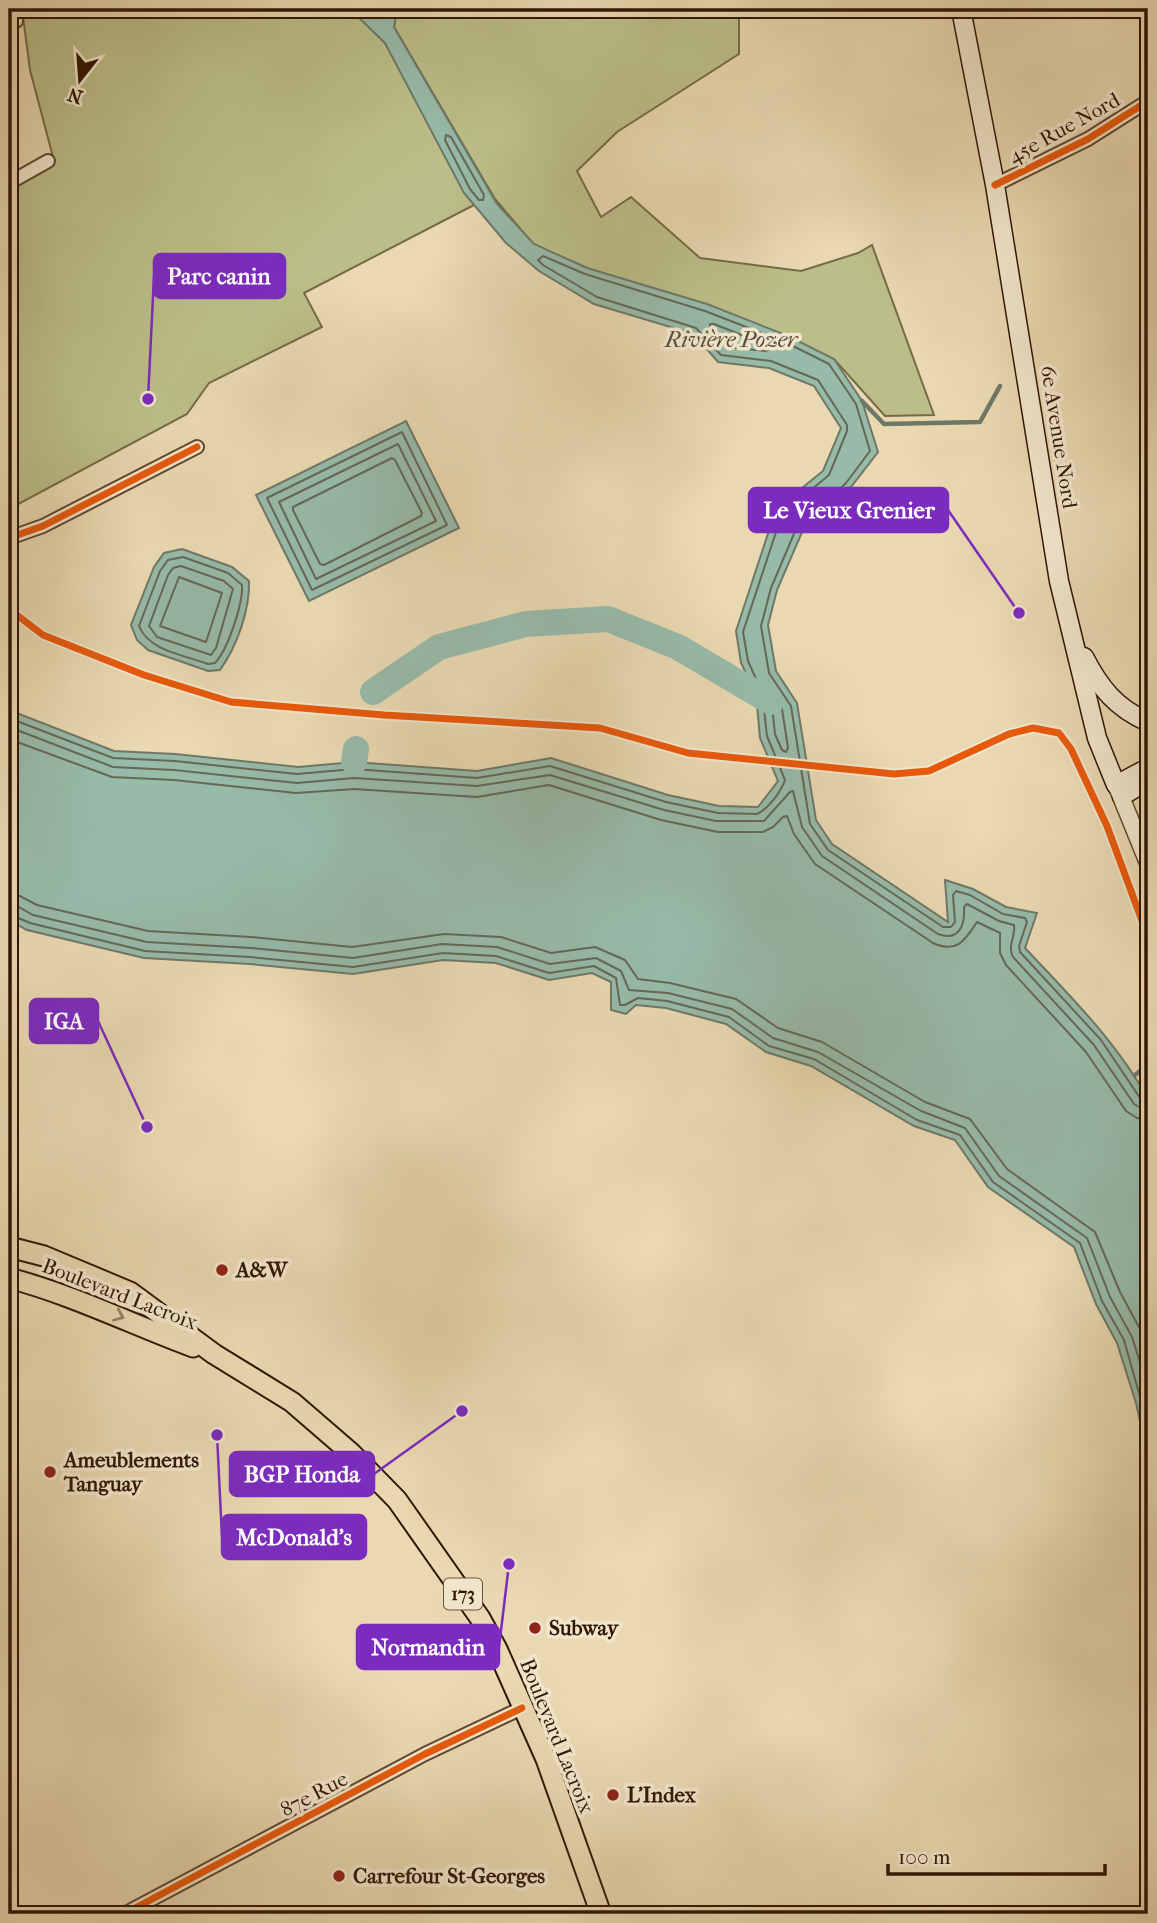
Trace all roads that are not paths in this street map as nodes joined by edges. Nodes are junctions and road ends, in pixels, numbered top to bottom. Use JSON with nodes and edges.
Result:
{"nodes":[{"id":1,"x":961,"y":9,"type":"edge"},
{"id":2,"x":1148,"y":101,"type":"edge"},
{"id":3,"x":48,"y":161,"type":"dead end"},
{"id":4,"x":9,"y":183,"type":"edge"},
{"id":5,"x":995,"y":185,"type":"junction"},
{"id":6,"x":197,"y":447,"type":"dead end"},
{"id":7,"x":9,"y":538,"type":"edge"},
{"id":8,"x":1070,"y":630,"type":"junction"},
{"id":9,"x":1148,"y":722,"type":"edge"},
{"id":10,"x":1148,"y":768,"type":"edge"},
{"id":11,"x":1148,"y":780,"type":"edge"},
{"id":12,"x":1119,"y":790,"type":"junction"},
{"id":13,"x":1148,"y":863,"type":"edge"},
{"id":14,"x":9,"y":1247,"type":"edge"},
{"id":15,"x":9,"y":1278,"type":"edge"},
{"id":16,"x":214,"y":1354,"type":"junction"},
{"id":17,"x":522,"y":1708,"type":"junction"},
{"id":18,"x":124,"y":1914,"type":"edge"},
{"id":19,"x":601,"y":1914,"type":"edge"}],
"edges":[{"from":1,"to":5,"type":"main road","name":"6e Avenue Nord"},
{"from":2,"to":5,"type":"street","name":"45e Rue Nord"},
{"from":3,"to":4,"type":"street"},
{"from":5,"to":8,"type":"main road","name":"6e Avenue Nord"},
{"from":6,"to":7,"type":"street"},
{"from":8,"to":9,"type":"main road"},
{"from":8,"to":12,"type":"main road","name":"6e Avenue Nord"},
{"from":10,"to":12,"type":"main road"},
{"from":11,"to":12,"type":"main road"},
{"from":12,"to":13,"type":"street","name":"6e Avenue Nord"},
{"from":14,"to":16,"type":"main road","name":"Boulevard Lacroix","number":"173"},
{"from":15,"to":16,"type":"main road","name":"Boulevard Lacroix","number":"173","one_way":true},
{"from":16,"to":17,"type":"main road","name":"Boulevard Lacroix","number":"173"},
{"from":17,"to":18,"type":"street","name":"87e Rue"},
{"from":17,"to":19,"type":"main road","name":"Boulevard Lacroix","number":"173"}]}
